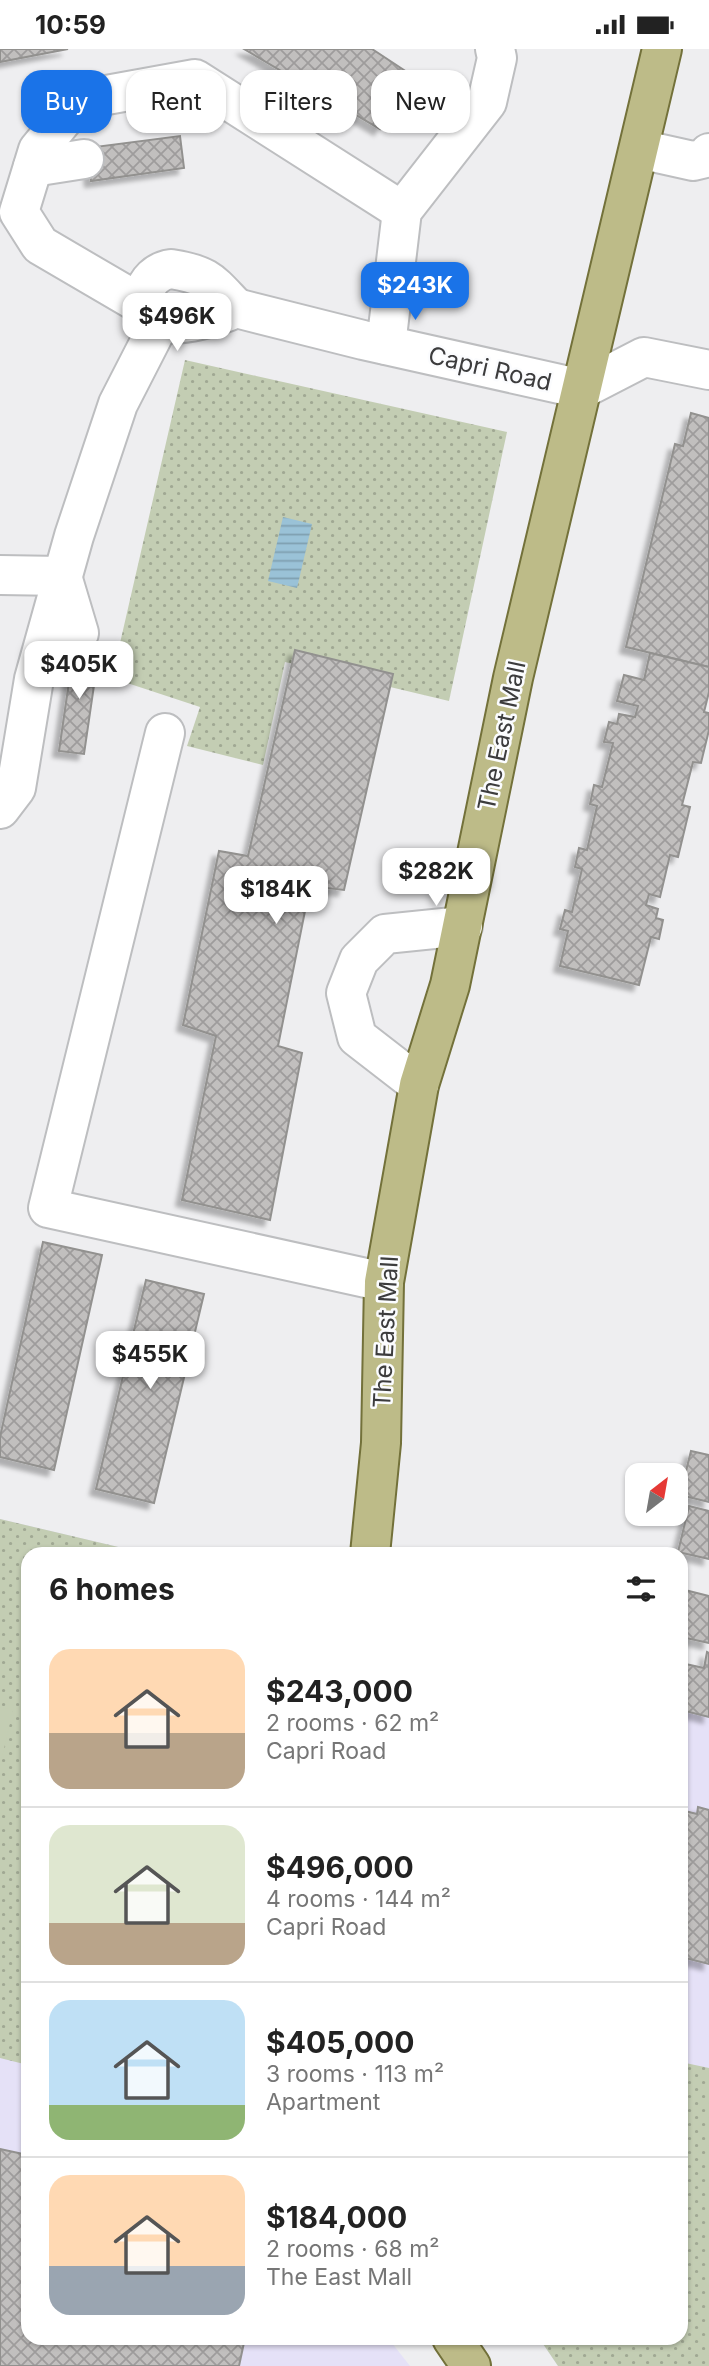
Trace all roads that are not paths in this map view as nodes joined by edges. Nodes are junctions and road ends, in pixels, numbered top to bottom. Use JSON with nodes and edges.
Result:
{"nodes":[{"id":1,"x":495,"y":49,"type":"edge"},
{"id":2,"x":662,"y":49,"type":"edge"},
{"id":3,"x":639,"y":149,"type":"junction"},
{"id":4,"x":709,"y":153,"type":"edge"},
{"id":5,"x":84,"y":159,"type":"dead end"},
{"id":6,"x":33,"y":167,"type":"junction"},
{"id":7,"x":402,"y":211,"type":"junction"},
{"id":8,"x":236,"y":308,"type":"junction"},
{"id":9,"x":153,"y":314,"type":"junction"},
{"id":10,"x":386,"y":345,"type":"junction"},
{"id":11,"x":709,"y":370,"type":"edge"},
{"id":12,"x":582,"y":389,"type":"junction"},
{"id":13,"x":0,"y":575,"type":"edge"},
{"id":14,"x":62,"y":576,"type":"junction"},
{"id":15,"x":79,"y":633,"type":"dead end"},
{"id":16,"x":15,"y":690,"type":"edge"},
{"id":17,"x":165,"y":733,"type":"dead end"},
{"id":18,"x":0,"y":809,"type":"edge"},
{"id":19,"x":463,"y":926,"type":"junction"},
{"id":20,"x":419,"y":1085,"type":"junction"},
{"id":21,"x":384,"y":1282,"type":"junction"},
{"id":22,"x":371,"y":1547,"type":"edge"},
{"id":23,"x":457,"y":2345,"type":"edge"},
{"id":24,"x":471,"y":2366,"type":"edge"}],
"edges":[{"from":1,"to":7,"type":"street"},
{"from":2,"to":3,"type":"main road","name":"The East Mall"},
{"from":3,"to":4,"type":"street"},
{"from":3,"to":12,"type":"main road","name":"The East Mall"},
{"from":5,"to":6,"type":"street"},
{"from":6,"to":7,"type":"street"},
{"from":6,"to":9,"type":"street"},
{"from":7,"to":10,"type":"street"},
{"from":8,"to":9,"type":"street"},
{"from":8,"to":9,"type":"street"},
{"from":8,"to":10,"type":"street","name":"Capri Road"},
{"from":9,"to":14,"type":"street"},
{"from":10,"to":12,"type":"street","name":"Capri Road"},
{"from":11,"to":12,"type":"street"},
{"from":12,"to":19,"type":"main road","name":"The East Mall"},
{"from":13,"to":14,"type":"street"},
{"from":14,"to":15,"type":"street"},
{"from":14,"to":16,"type":"street"},
{"from":16,"to":18,"type":"street"},
{"from":17,"to":21,"type":"street"},
{"from":19,"to":20,"type":"main road","name":"The East Mall"},
{"from":19,"to":20,"type":"street"},
{"from":20,"to":21,"type":"main road","name":"The East Mall"},
{"from":21,"to":22,"type":"main road","name":"The East Mall"},
{"from":23,"to":24,"type":"main road"}]}
